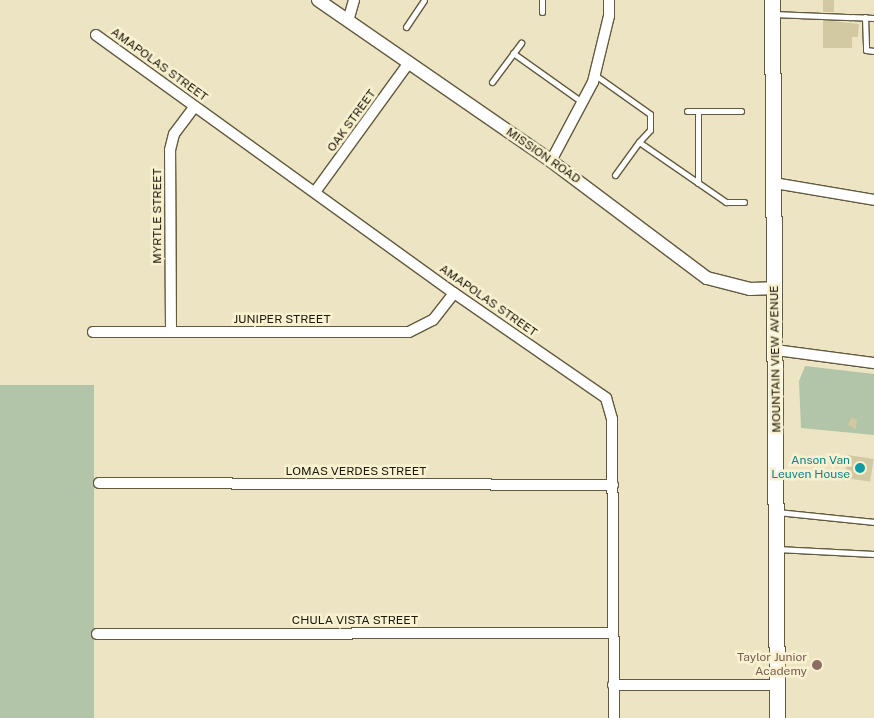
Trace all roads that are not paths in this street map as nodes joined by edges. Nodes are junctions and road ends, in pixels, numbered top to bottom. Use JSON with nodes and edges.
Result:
{"nodes":[{"id":1,"x":318,"y":0,"type":"edge"},
{"id":2,"x":354,"y":0,"type":"edge"},
{"id":3,"x":424,"y":0,"type":"edge"},
{"id":4,"x":542,"y":0,"type":"edge"},
{"id":5,"x":609,"y":0,"type":"edge"},
{"id":6,"x":772,"y":7,"type":"edge"},
{"id":7,"x":542,"y":12,"type":"dead end"},
{"id":8,"x":865,"y":17,"type":"junction"},
{"id":9,"x":874,"y":18,"type":"edge"},
{"id":10,"x":348,"y":21,"type":"junction"},
{"id":11,"x":406,"y":27,"type":"dead end"},
{"id":12,"x":96,"y":35,"type":"dead end"},
{"id":13,"x":521,"y":43,"type":"dead end"},
{"id":14,"x":874,"y":51,"type":"edge"},
{"id":15,"x":513,"y":53,"type":"junction"},
{"id":16,"x":408,"y":64,"type":"junction"},
{"id":17,"x":595,"y":75,"type":"junction"},
{"id":18,"x":492,"y":82,"type":"dead end"},
{"id":19,"x":583,"y":102,"type":"junction"},
{"id":20,"x":194,"y":107,"type":"junction"},
{"id":21,"x":688,"y":111,"type":"dead end"},
{"id":22,"x":698,"y":111,"type":"junction"},
{"id":23,"x":741,"y":111,"type":"dead end"},
{"id":24,"x":640,"y":142,"type":"junction"},
{"id":25,"x":551,"y":161,"type":"junction"},
{"id":26,"x":615,"y":175,"type":"dead end"},
{"id":27,"x":698,"y":183,"type":"junction"},
{"id":28,"x":774,"y":183,"type":"junction"},
{"id":29,"x":315,"y":192,"type":"junction"},
{"id":30,"x":874,"y":200,"type":"edge"},
{"id":31,"x":744,"y":202,"type":"dead end"},
{"id":32,"x":775,"y":288,"type":"junction"},
{"id":33,"x":454,"y":293,"type":"junction"},
{"id":34,"x":93,"y":332,"type":"dead end"},
{"id":35,"x":171,"y":332,"type":"junction"},
{"id":36,"x":776,"y":350,"type":"junction"},
{"id":37,"x":874,"y":363,"type":"edge"},
{"id":38,"x":99,"y":484,"type":"dead end"},
{"id":39,"x":614,"y":485,"type":"junction"},
{"id":40,"x":777,"y":512,"type":"junction"},
{"id":41,"x":874,"y":522,"type":"edge"},
{"id":42,"x":777,"y":549,"type":"junction"},
{"id":43,"x":874,"y":554,"type":"edge"},
{"id":44,"x":612,"y":633,"type":"junction"},
{"id":45,"x":97,"y":634,"type":"dead end"},
{"id":46,"x":614,"y":685,"type":"junction"},
{"id":47,"x":777,"y":685,"type":"junction"},
{"id":48,"x":614,"y":718,"type":"edge"},
{"id":49,"x":777,"y":718,"type":"edge"}],
"edges":[{"from":1,"to":10,"type":"street","name":"MISSION ROAD"},
{"from":2,"to":10,"type":"street"},
{"from":3,"to":11,"type":"lane"},
{"from":4,"to":7,"type":"lane"},
{"from":5,"to":17,"type":"street"},
{"from":6,"to":8,"type":"lane"},
{"from":6,"to":28,"type":"main road","name":"MOUNTAIN VIEW AVENUE"},
{"from":8,"to":9,"type":"lane"},
{"from":8,"to":14,"type":"lane"},
{"from":10,"to":16,"type":"street","name":"MISSION ROAD"},
{"from":12,"to":20,"type":"street","name":"AMAPOLAS STREET"},
{"from":13,"to":15,"type":"lane"},
{"from":15,"to":18,"type":"lane"},
{"from":15,"to":19,"type":"lane"},
{"from":16,"to":25,"type":"street","name":"MISSION ROAD"},
{"from":16,"to":29,"type":"street","name":"OAK STREET"},
{"from":17,"to":19,"type":"street"},
{"from":17,"to":24,"type":"lane"},
{"from":19,"to":25,"type":"street"},
{"from":20,"to":29,"type":"street","name":"AMAPOLAS STREET"},
{"from":20,"to":35,"type":"street","name":"MYRTLE STREET"},
{"from":21,"to":22,"type":"lane"},
{"from":22,"to":23,"type":"lane"},
{"from":22,"to":27,"type":"lane"},
{"from":24,"to":26,"type":"lane"},
{"from":24,"to":27,"type":"lane"},
{"from":25,"to":32,"type":"street","name":"MISSION ROAD"},
{"from":27,"to":31,"type":"lane"},
{"from":28,"to":30,"type":"street"},
{"from":28,"to":32,"type":"main road","name":"MOUNTAIN VIEW AVENUE"},
{"from":29,"to":33,"type":"street","name":"AMAPOLAS STREET"},
{"from":32,"to":36,"type":"main road","name":"MOUNTAIN VIEW AVENUE"},
{"from":33,"to":35,"type":"street","name":"JUNIPER STREET"},
{"from":33,"to":39,"type":"street","name":"AMAPOLAS STREET"},
{"from":34,"to":35,"type":"street","name":"JUNIPER STREET"},
{"from":36,"to":37,"type":"street"},
{"from":36,"to":40,"type":"main road","name":"MOUNTAIN VIEW AVENUE"},
{"from":38,"to":39,"type":"street","name":"LOMAS VERDES STREET"},
{"from":39,"to":44,"type":"street","name":"AMAPOLAS STREET"},
{"from":40,"to":41,"type":"lane"},
{"from":40,"to":42,"type":"main road","name":"MOUNTAIN VIEW AVENUE"},
{"from":42,"to":43,"type":"lane"},
{"from":42,"to":47,"type":"main road","name":"MOUNTAIN VIEW AVENUE"},
{"from":44,"to":45,"type":"street","name":"CHULA VISTA STREET"},
{"from":44,"to":46,"type":"street","name":"AMAPOLAS STREET"},
{"from":46,"to":47,"type":"street"},
{"from":46,"to":48,"type":"street","name":"AMAPOLAS STREET"},
{"from":47,"to":49,"type":"main road","name":"MOUNTAIN VIEW AVENUE"}]}
